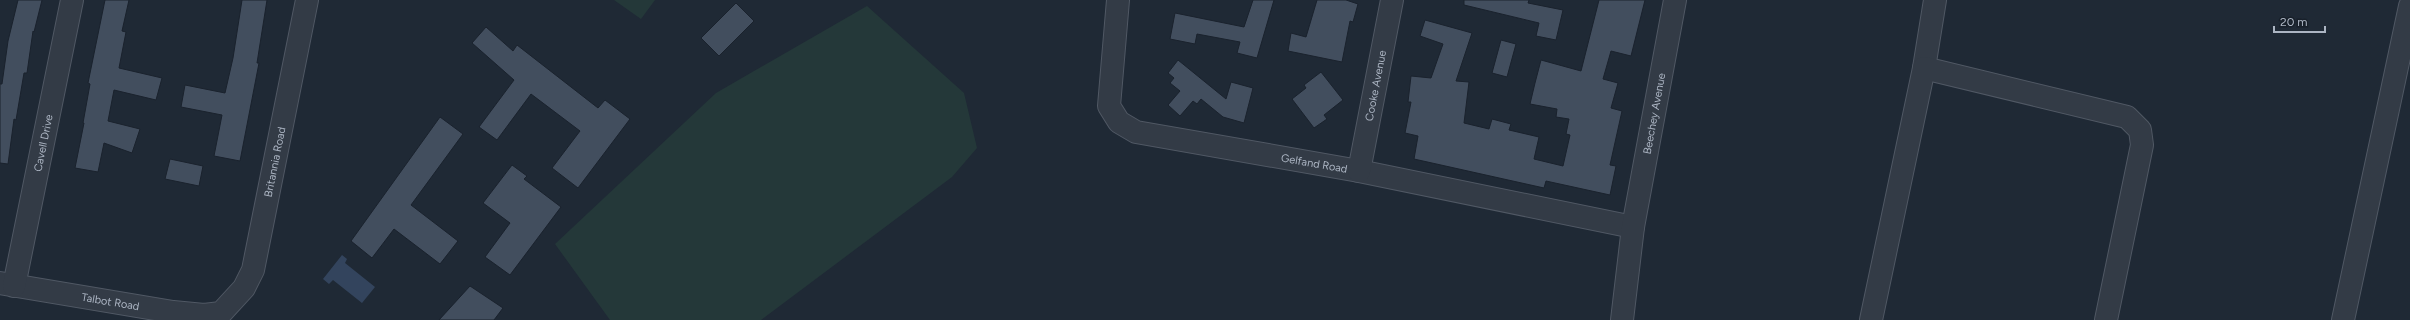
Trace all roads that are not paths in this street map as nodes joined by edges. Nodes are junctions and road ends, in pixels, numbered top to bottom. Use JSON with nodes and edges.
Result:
{"nodes":[{"id":1,"x":72,"y":0,"type":"edge"},
{"id":2,"x":307,"y":0,"type":"edge"},
{"id":3,"x":1118,"y":0,"type":"edge"},
{"id":4,"x":1392,"y":0,"type":"edge"},
{"id":5,"x":1676,"y":0,"type":"edge"},
{"id":6,"x":1935,"y":0,"type":"edge"},
{"id":7,"x":2410,"y":6,"type":"edge"},
{"id":8,"x":1924,"y":68,"type":"junction"},
{"id":9,"x":1359,"y":171,"type":"junction"},
{"id":10,"x":1633,"y":227,"type":"junction"},
{"id":11,"x":7,"y":285,"type":"edge"},
{"id":12,"x":221,"y":313,"type":"joint"},
{"id":13,"x":1622,"y":320,"type":"edge"},
{"id":14,"x":1871,"y":320,"type":"edge"},
{"id":15,"x":2106,"y":320,"type":"edge"},
{"id":16,"x":2343,"y":320,"type":"edge"}],
"edges":[{"from":1,"to":11,"type":"street","name":"Cavell Drive"},
{"from":2,"to":12,"type":"street","name":"Britannia Road"},
{"from":3,"to":9,"type":"street","name":"Gelfand Road"},
{"from":4,"to":9,"type":"street","name":"Cooke Avenue"},
{"from":5,"to":10,"type":"street","name":"Beechey Avenue"},
{"from":6,"to":8,"type":"street"},
{"from":7,"to":16,"type":"street"},
{"from":8,"to":14,"type":"street"},
{"from":8,"to":15,"type":"street"},
{"from":9,"to":10,"type":"street","name":"Gelfand Road"},
{"from":10,"to":13,"type":"street","name":"Beechey Avenue"},
{"from":11,"to":12,"type":"street","name":"Talbot Road"}]}
